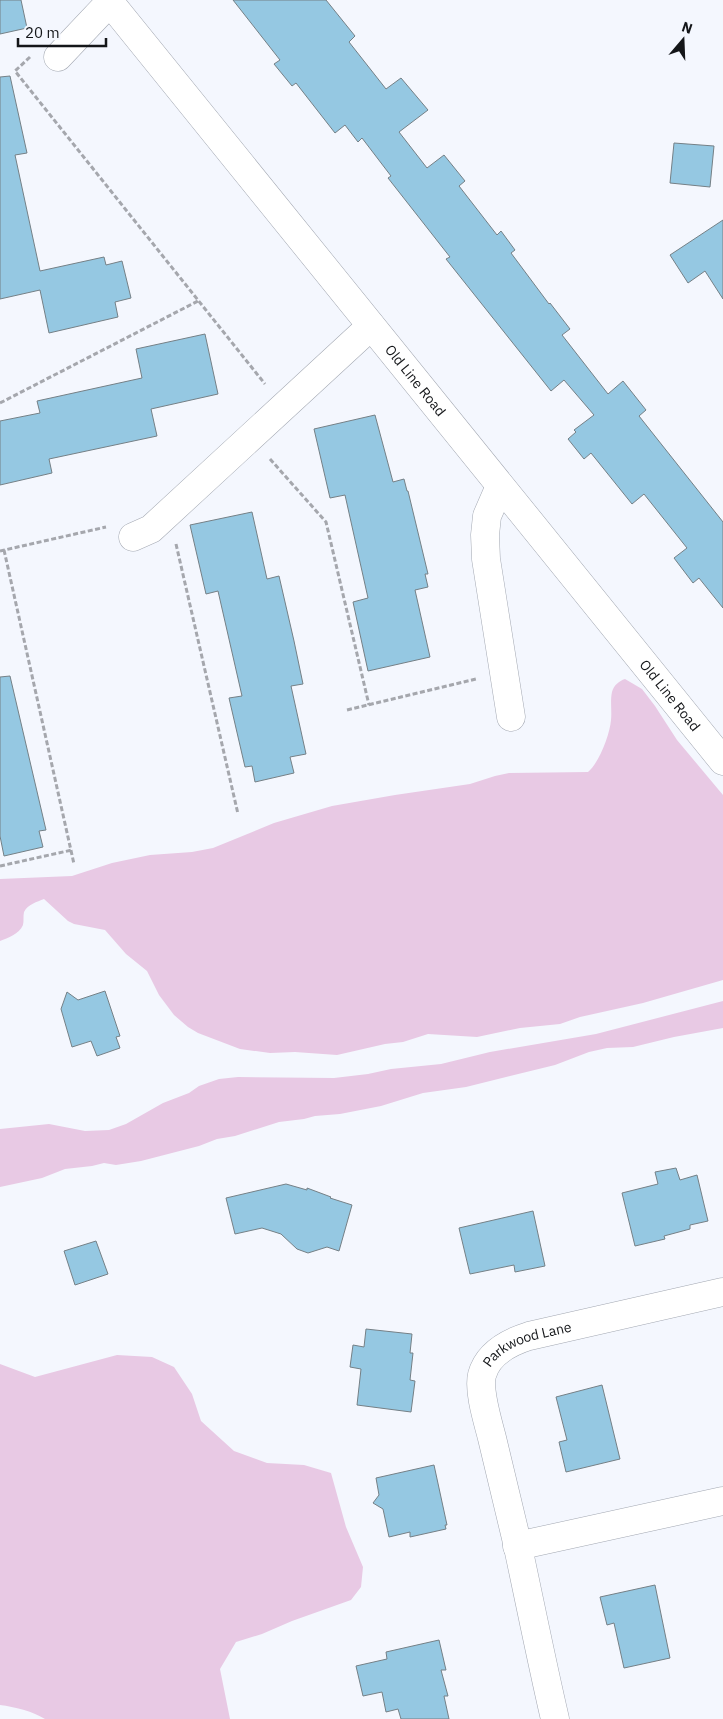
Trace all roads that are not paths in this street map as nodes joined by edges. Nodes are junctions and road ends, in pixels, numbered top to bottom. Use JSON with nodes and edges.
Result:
{"nodes":[{"id":1,"x":109,"y":1,"type":"edge"},
{"id":2,"x":46,"y":54,"type":"road end"},
{"id":3,"x":371,"y":326,"type":"junction"},
{"id":4,"x":500,"y":486,"type":"junction"},
{"id":5,"x":144,"y":530,"type":"road end"},
{"id":6,"x":511,"y":717,"type":"dead end"},
{"id":7,"x":723,"y":761,"type":"edge"},
{"id":8,"x":723,"y":1292,"type":"edge"},
{"id":9,"x":723,"y":1501,"type":"edge"},
{"id":10,"x":517,"y":1546,"type":"junction"},
{"id":11,"x":555,"y":1719,"type":"edge"}],
"edges":[{"from":1,"to":2,"type":"street"},
{"from":1,"to":3,"type":"street","name":"Old Line Road"},
{"from":3,"to":4,"type":"street","name":"Old Line Road"},
{"from":3,"to":5,"type":"street"},
{"from":4,"to":6,"type":"street"},
{"from":4,"to":7,"type":"street","name":"Old Line Road"},
{"from":8,"to":10,"type":"street","name":"Parkwood Lane"},
{"from":9,"to":10,"type":"street"},
{"from":10,"to":11,"type":"street","name":"Parkwood Lane"}]}
